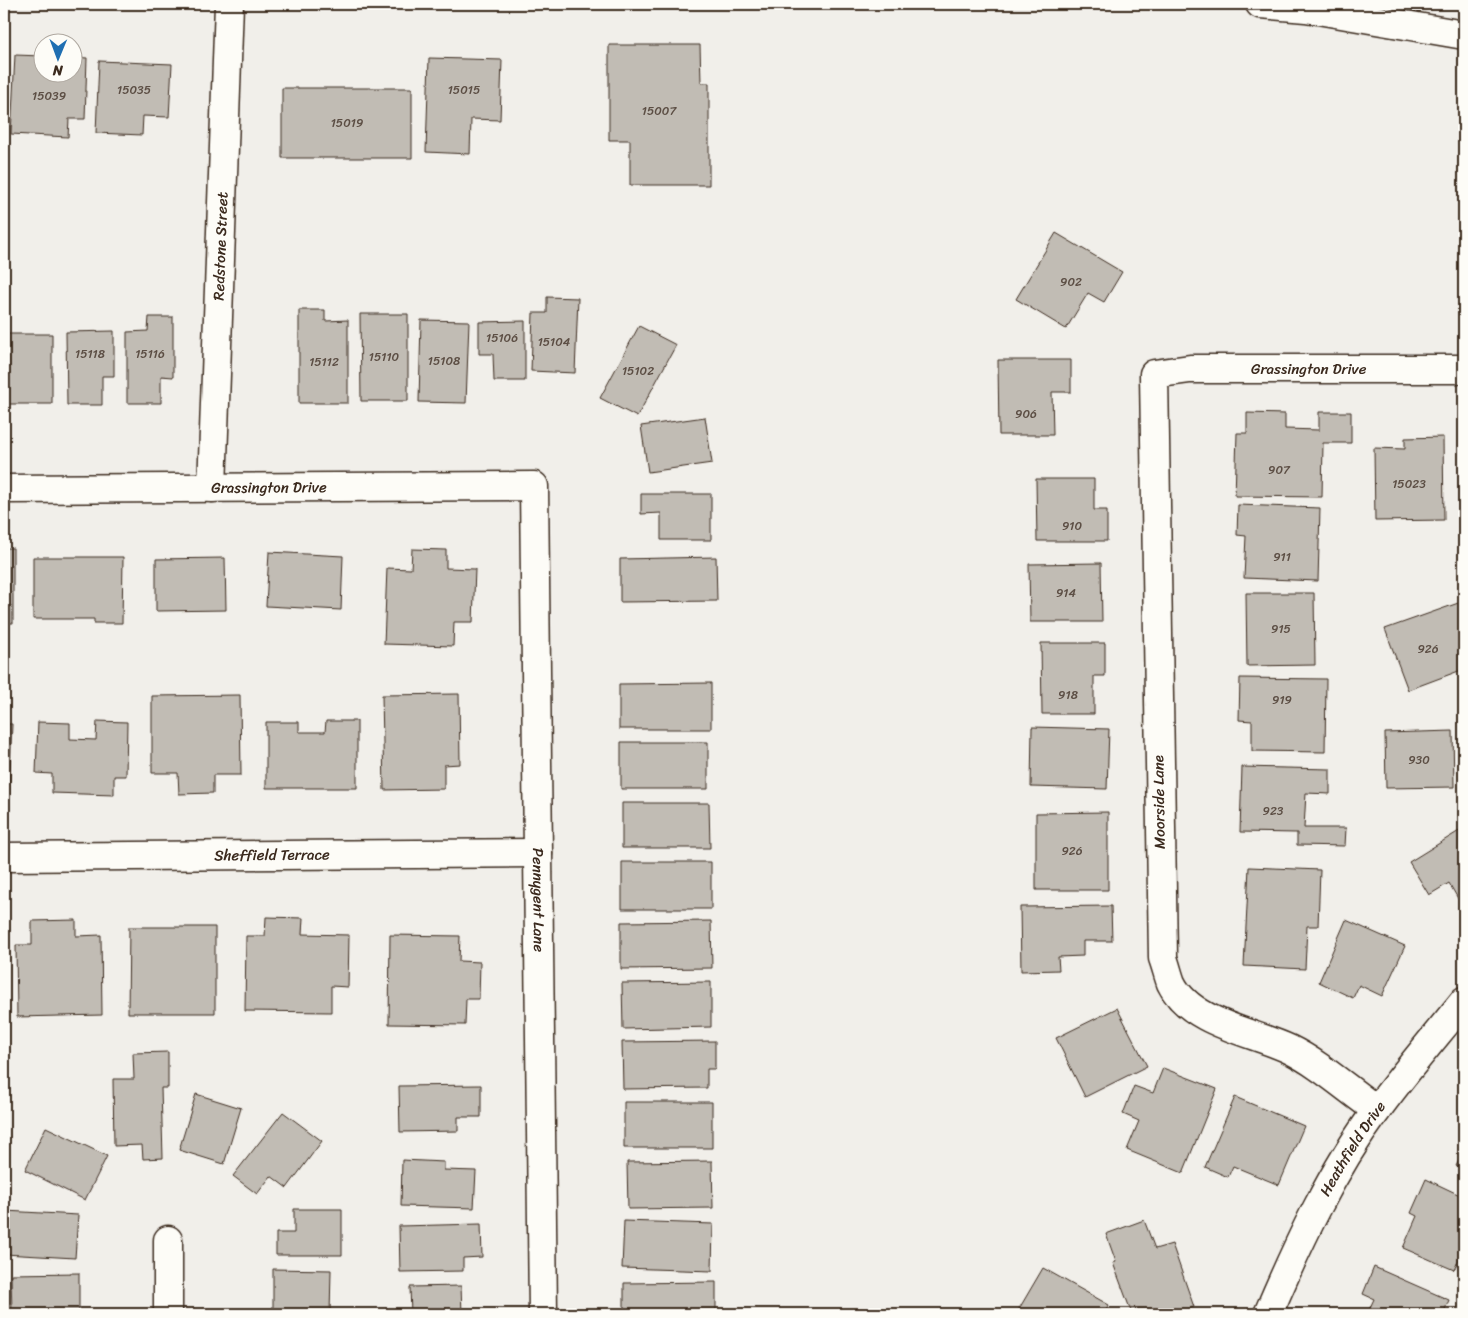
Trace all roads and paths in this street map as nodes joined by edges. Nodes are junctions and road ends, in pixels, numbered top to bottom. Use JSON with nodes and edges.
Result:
{"nodes":[{"id":1,"x":230,"y":4,"type":"edge"},
{"id":2,"x":1260,"y":4,"type":"edge"},
{"id":3,"x":1464,"y":35,"type":"edge"},
{"id":4,"x":1464,"y":369,"type":"edge"},
{"id":5,"x":1154,"y":374,"type":"joint"},
{"id":6,"x":534,"y":486,"type":"joint"},
{"id":7,"x":212,"y":488,"type":"junction"},
{"id":8,"x":4,"y":489,"type":"edge"},
{"id":9,"x":538,"y":853,"type":"junction"},
{"id":10,"x":4,"y":857,"type":"edge"},
{"id":11,"x":1464,"y":1001,"type":"edge"},
{"id":12,"x":1377,"y":1110,"type":"junction"},
{"id":13,"x":168,"y":1240,"type":"dead end"},
{"id":14,"x":168,"y":1314,"type":"edge"},
{"id":15,"x":543,"y":1314,"type":"edge"},
{"id":16,"x":1268,"y":1314,"type":"edge"}],
"edges":[{"from":1,"to":7,"type":"street","name":"Redstone Street"},
{"from":2,"to":3,"type":"street"},
{"from":4,"to":5,"type":"street","name":"Grassington Drive"},
{"from":5,"to":12,"type":"street","name":"Moorside Lane"},
{"from":6,"to":7,"type":"street","name":"Grassington Drive"},
{"from":6,"to":9,"type":"street","name":"Pennygent Lane"},
{"from":7,"to":8,"type":"street","name":"Grassington Drive"},
{"from":9,"to":10,"type":"street","name":"Sheffield Terrace"},
{"from":9,"to":15,"type":"street","name":"Pennygent Lane"},
{"from":11,"to":12,"type":"street","name":"Heathfield Drive"},
{"from":12,"to":16,"type":"street","name":"Heathfield Drive"},
{"from":13,"to":14,"type":"street"}]}
